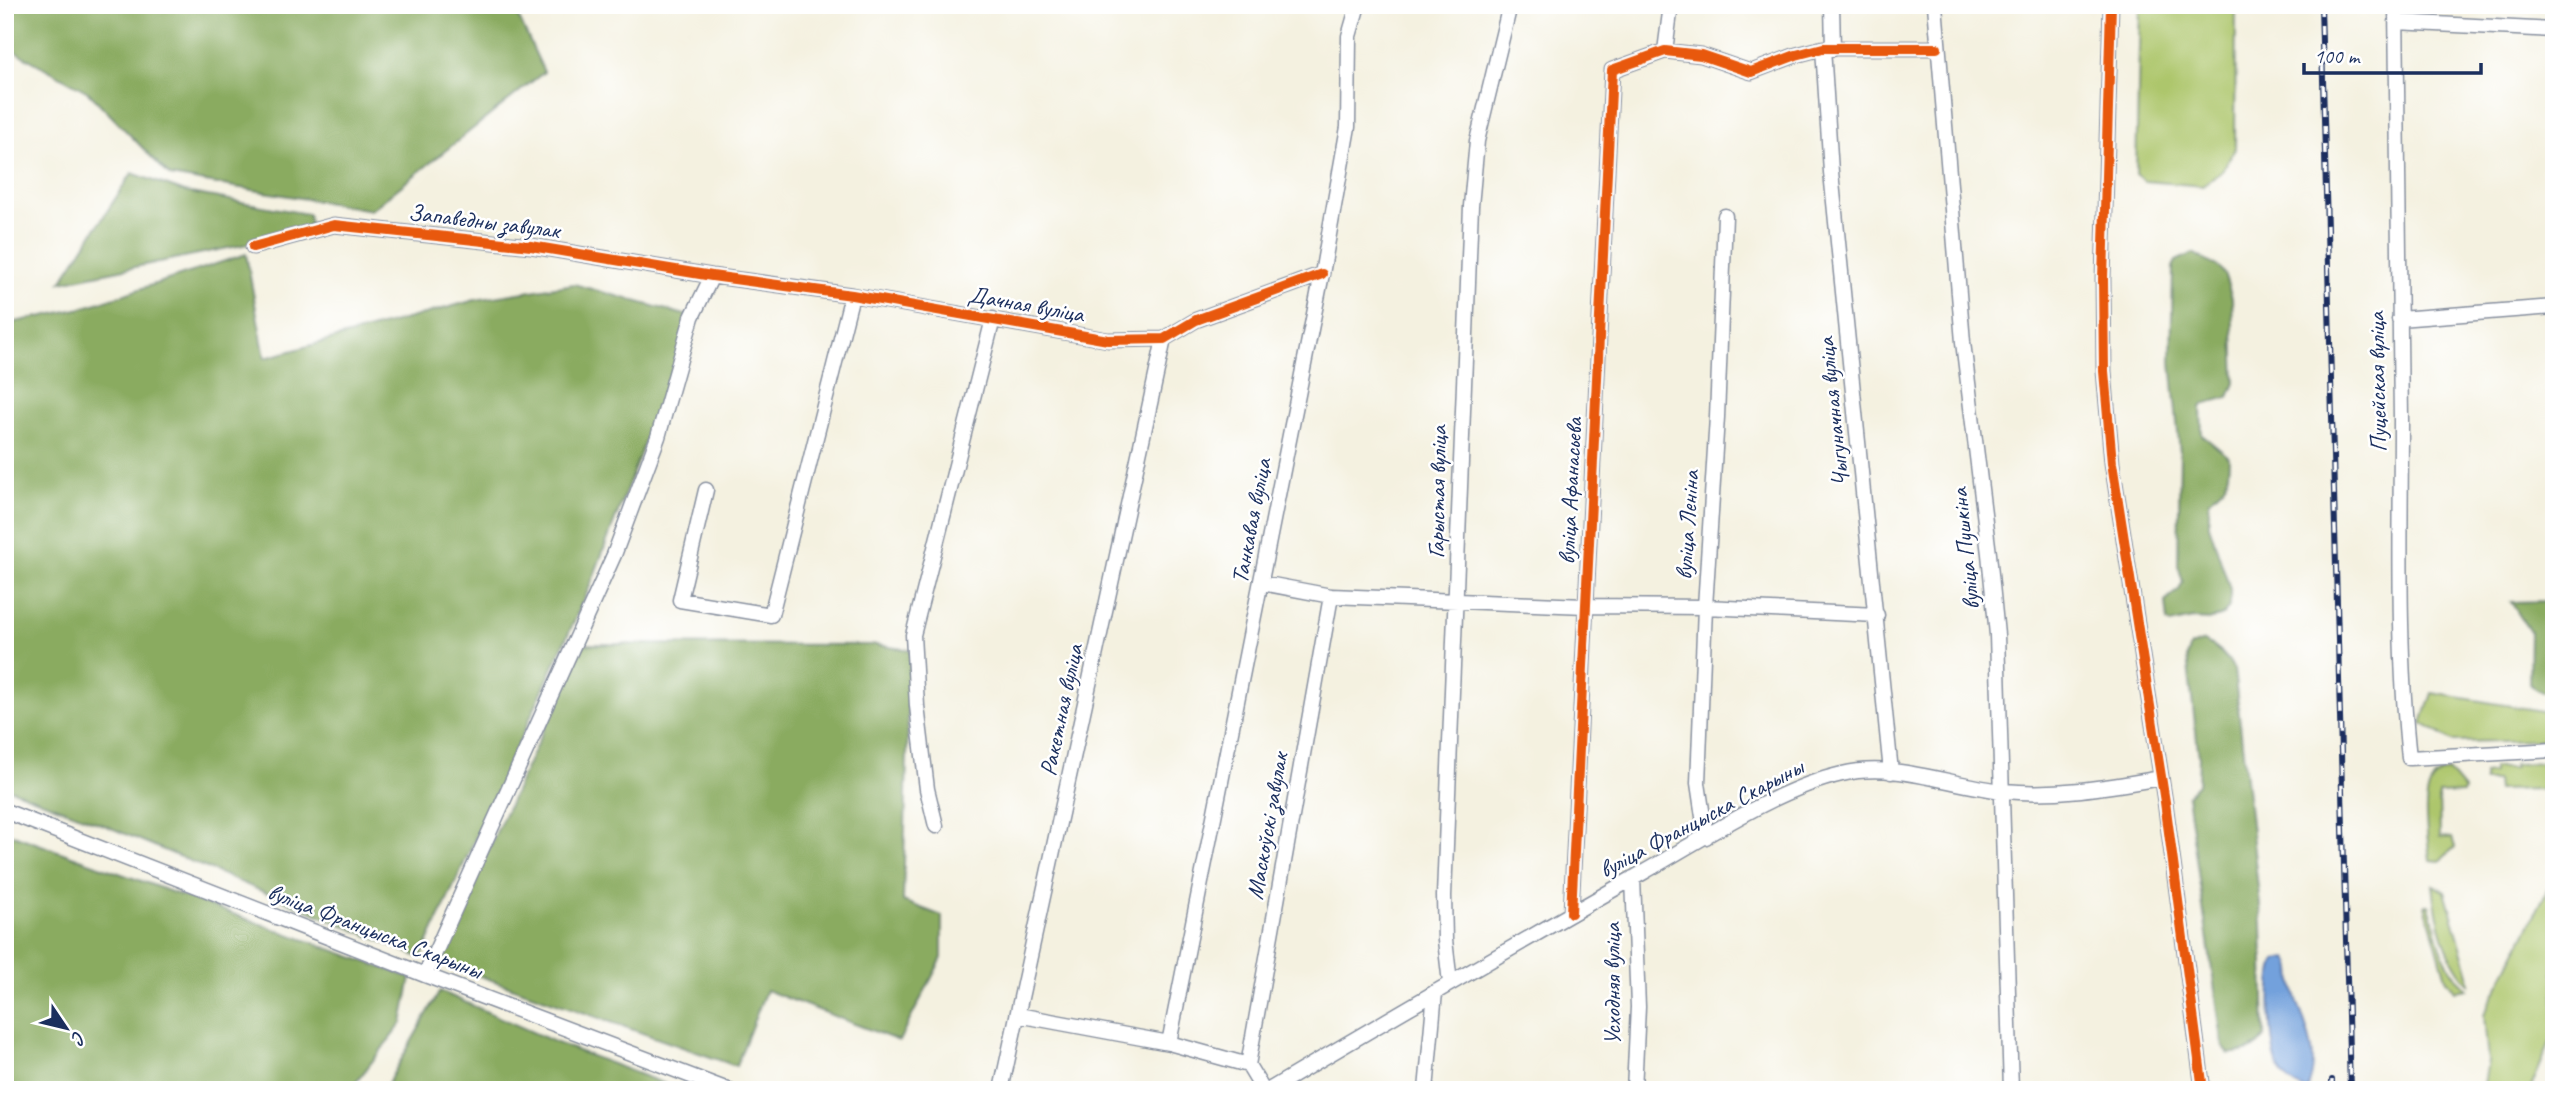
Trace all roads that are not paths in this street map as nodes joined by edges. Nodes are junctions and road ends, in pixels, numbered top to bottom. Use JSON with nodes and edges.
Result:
{"nodes":[{"id":1,"x":1358,"y":5,"type":"edge"},
{"id":2,"x":1510,"y":5,"type":"edge"},
{"id":3,"x":1671,"y":5,"type":"edge"},
{"id":4,"x":1832,"y":5,"type":"edge"},
{"id":5,"x":1935,"y":5,"type":"edge"},
{"id":6,"x":2111,"y":5,"type":"edge"},
{"id":7,"x":2396,"y":5,"type":"edge"},
{"id":8,"x":2396,"y":22,"type":"junction"},
{"id":9,"x":2554,"y":30,"type":"edge"},
{"id":10,"x":1828,"y":48,"type":"junction"},
{"id":11,"x":1937,"y":48,"type":"junction"},
{"id":12,"x":1665,"y":51,"type":"junction"},
{"id":13,"x":1725,"y":216,"type":"dead end"},
{"id":14,"x":253,"y":247,"type":"dead end"},
{"id":15,"x":1322,"y":274,"type":"junction"},
{"id":16,"x":712,"y":276,"type":"junction"},
{"id":17,"x":852,"y":295,"type":"junction"},
{"id":18,"x":2554,"y":307,"type":"edge"},
{"id":19,"x":993,"y":319,"type":"junction"},
{"id":20,"x":2399,"y":319,"type":"junction"},
{"id":21,"x":1164,"y":339,"type":"junction"},
{"id":22,"x":706,"y":489,"type":"dead end"},
{"id":23,"x":1262,"y":583,"type":"junction"},
{"id":24,"x":1331,"y":596,"type":"junction"},
{"id":25,"x":1457,"y":602,"type":"junction"},
{"id":26,"x":1585,"y":606,"type":"junction"},
{"id":27,"x":1704,"y":607,"type":"junction"},
{"id":28,"x":1877,"y":615,"type":"junction"},
{"id":29,"x":2554,"y":750,"type":"edge"},
{"id":30,"x":1891,"y":772,"type":"junction"},
{"id":31,"x":2161,"y":778,"type":"junction"},
{"id":32,"x":2002,"y":791,"type":"junction"},
{"id":33,"x":5,"y":811,"type":"edge"},
{"id":34,"x":936,"y":826,"type":"dead end"},
{"id":35,"x":1706,"y":837,"type":"junction"},
{"id":36,"x":1633,"y":878,"type":"junction"},
{"id":37,"x":1571,"y":913,"type":"junction"},
{"id":38,"x":425,"y":975,"type":"junction"},
{"id":39,"x":1450,"y":983,"type":"junction"},
{"id":40,"x":1435,"y":992,"type":"junction"},
{"id":41,"x":1018,"y":1015,"type":"junction"},
{"id":42,"x":1169,"y":1043,"type":"junction"},
{"id":43,"x":1248,"y":1065,"type":"junction"},
{"id":44,"x":729,"y":1090,"type":"edge"},
{"id":45,"x":1001,"y":1090,"type":"edge"},
{"id":46,"x":1263,"y":1090,"type":"edge"},
{"id":47,"x":1269,"y":1090,"type":"edge"},
{"id":48,"x":1426,"y":1090,"type":"edge"},
{"id":49,"x":1634,"y":1090,"type":"edge"},
{"id":50,"x":2011,"y":1090,"type":"edge"},
{"id":51,"x":2203,"y":1090,"type":"edge"}],
"edges":[{"from":1,"to":15,"type":"street","name":"Танкавая вуліца"},
{"from":2,"to":25,"type":"street","name":"Гарыстая вуліца"},
{"from":3,"to":12,"type":"street"},
{"from":4,"to":10,"type":"street","name":"Чыгуначная вуліца"},
{"from":5,"to":11,"type":"street","name":"вуліца Пушкіна"},
{"from":6,"to":31,"type":"street"},
{"from":7,"to":8,"type":"street","name":"Пуцейская вуліца"},
{"from":8,"to":9,"type":"street"},
{"from":8,"to":20,"type":"street","name":"Пуцейская вуліца"},
{"from":10,"to":11,"type":"street"},
{"from":10,"to":12,"type":"street"},
{"from":10,"to":28,"type":"street","name":"Чыгуначная вуліца"},
{"from":11,"to":32,"type":"street","name":"вуліца Пушкіна"},
{"from":12,"to":26,"type":"street","name":"вуліца Афанасьева"},
{"from":13,"to":27,"type":"street","name":"вуліца Леніна"},
{"from":14,"to":16,"type":"street","name":"Запаведны завулак"},
{"from":15,"to":21,"type":"street","name":"Дачная вуліца"},
{"from":15,"to":23,"type":"street","name":"Танкавая вуліца"},
{"from":16,"to":17,"type":"street","name":"Дачная вуліца"},
{"from":16,"to":38,"type":"street"},
{"from":17,"to":19,"type":"street","name":"Дачная вуліца"},
{"from":17,"to":22,"type":"street"},
{"from":18,"to":20,"type":"street"},
{"from":19,"to":21,"type":"street","name":"Дачная вуліца"},
{"from":19,"to":34,"type":"street","name":"Дачная вуліца"},
{"from":20,"to":29,"type":"street","name":"Пуцейская вуліца"},
{"from":21,"to":41,"type":"street","name":"Ракетная вуліца"},
{"from":23,"to":24,"type":"street"},
{"from":23,"to":42,"type":"street","name":"Танкавая вуліца"},
{"from":24,"to":25,"type":"street"},
{"from":24,"to":43,"type":"street","name":"Маскоўскі завулак"},
{"from":25,"to":26,"type":"street"},
{"from":25,"to":39,"type":"street","name":"Гарыстая вуліца"},
{"from":26,"to":27,"type":"street"},
{"from":26,"to":37,"type":"street","name":"вуліца Афанасьева"},
{"from":27,"to":28,"type":"street"},
{"from":27,"to":35,"type":"street","name":"вуліца Леніна"},
{"from":28,"to":30,"type":"street","name":"Чыгуначная вуліца"},
{"from":30,"to":32,"type":"street","name":"вуліца Францыска Скарыны"},
{"from":30,"to":35,"type":"street","name":"вуліца Францыска Скарыны"},
{"from":31,"to":32,"type":"street","name":"вуліца Францыска Скарыны"},
{"from":31,"to":51,"type":"street"},
{"from":32,"to":50,"type":"street","name":"вуліца Пушкіна"},
{"from":33,"to":38,"type":"street","name":"вуліца Францыска Скарыны"},
{"from":35,"to":36,"type":"street","name":"вуліца Францыска Скарыны"},
{"from":36,"to":37,"type":"street","name":"вуліца Францыска Скарыны"},
{"from":36,"to":49,"type":"street","name":"Усходняя вуліца"},
{"from":37,"to":39,"type":"street","name":"вуліца Францыска Скарыны"},
{"from":38,"to":44,"type":"street","name":"вуліца Францыска Скарыны"},
{"from":39,"to":40,"type":"street","name":"вуліца Францыска Скарыны"},
{"from":40,"to":47,"type":"street","name":"вуліца Францыска Скарыны"},
{"from":40,"to":48,"type":"street"},
{"from":41,"to":42,"type":"street"},
{"from":41,"to":45,"type":"street","name":"Ракетная вуліца"},
{"from":42,"to":43,"type":"street"},
{"from":43,"to":46,"type":"street"}]}
